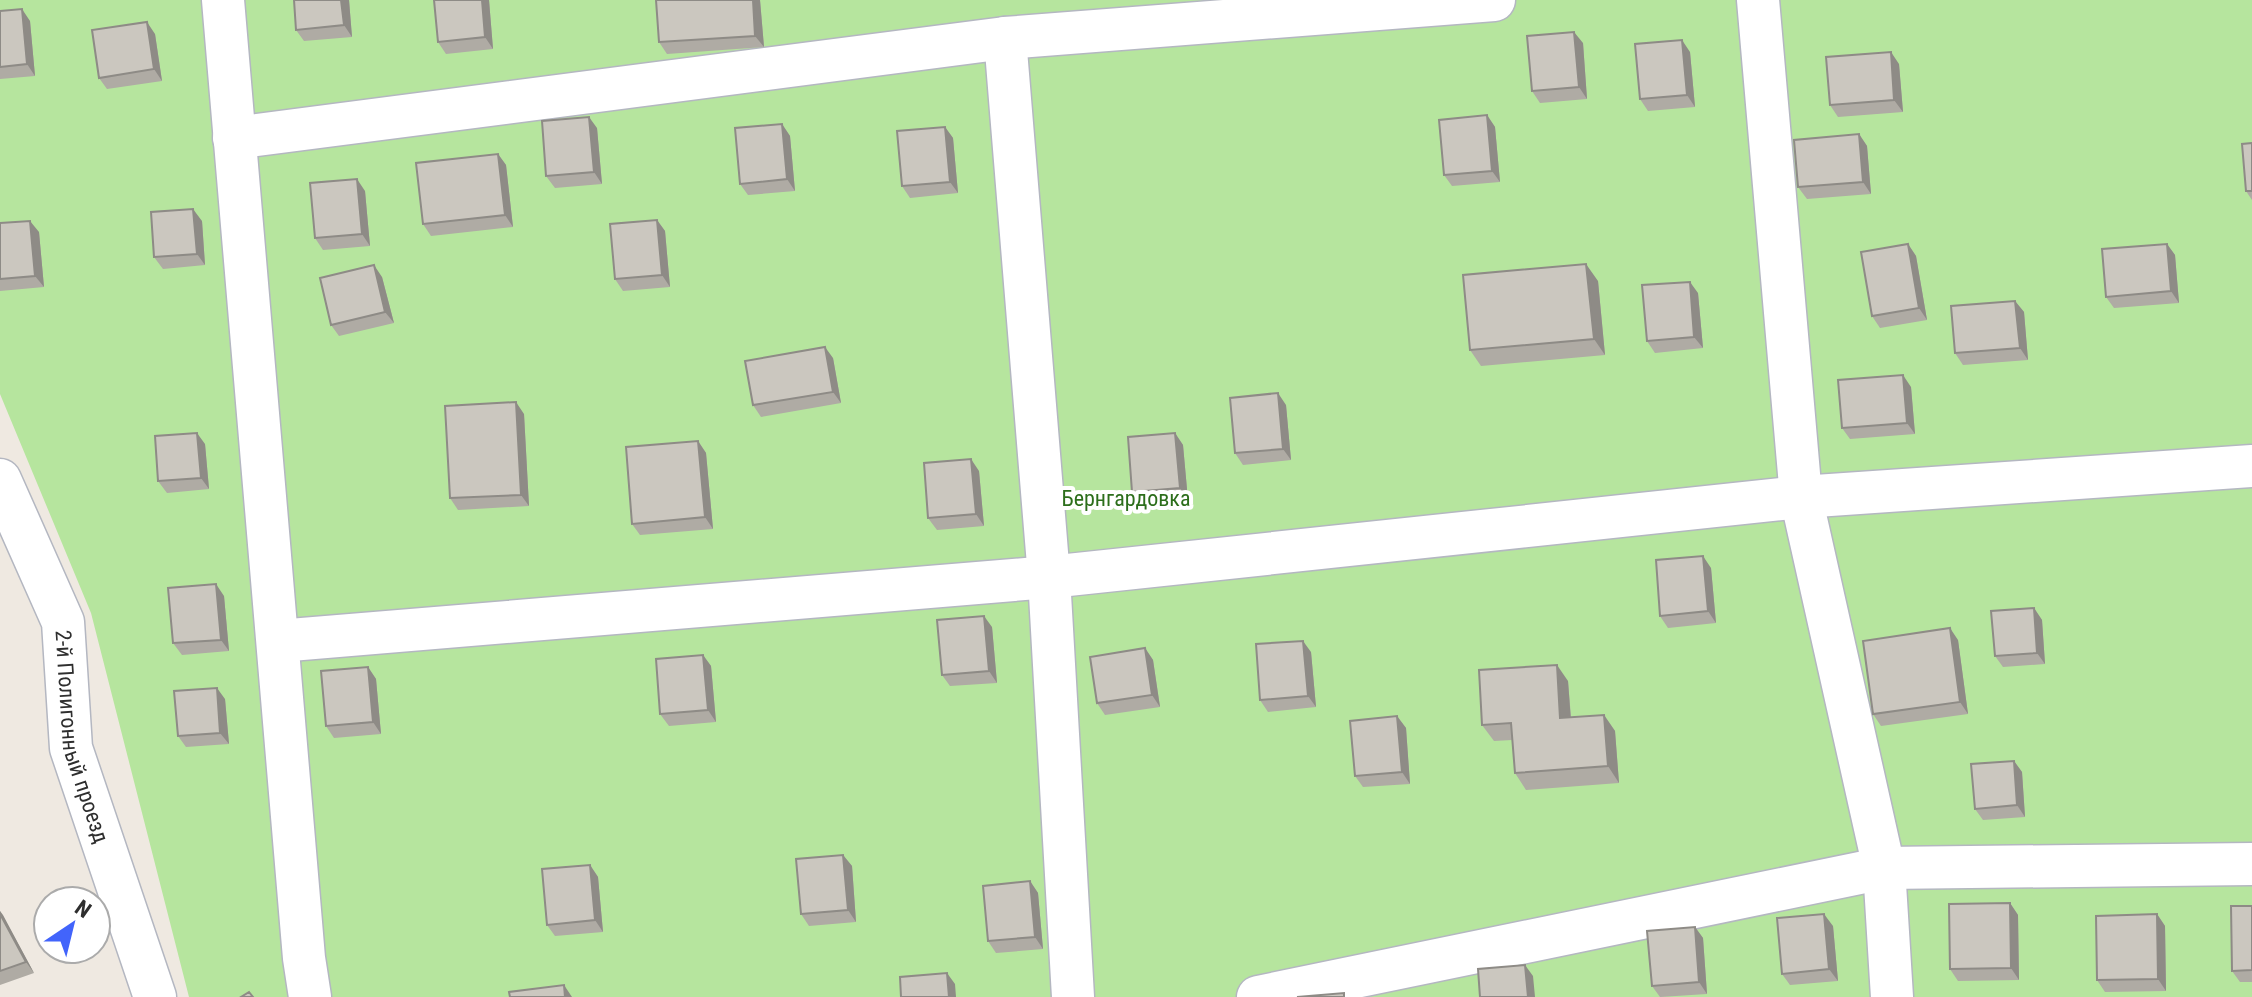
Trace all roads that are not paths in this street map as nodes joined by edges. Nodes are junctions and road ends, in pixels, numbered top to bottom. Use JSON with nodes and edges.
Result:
{"nodes":[{"id":1,"x":223,"y":0,"type":"edge"},
{"id":2,"x":1494,"y":0,"type":"edge"},
{"id":3,"x":1758,"y":0,"type":"edge"},
{"id":4,"x":1005,"y":38,"type":"junction"},
{"id":5,"x":234,"y":138,"type":"junction"},
{"id":6,"x":2252,"y":466,"type":"edge"},
{"id":7,"x":0,"y":480,"type":"edge"},
{"id":8,"x":1801,"y":497,"type":"junction"},
{"id":9,"x":1049,"y":577,"type":"junction"},
{"id":10,"x":278,"y":641,"type":"junction"},
{"id":11,"x":2252,"y":864,"type":"edge"},
{"id":12,"x":1884,"y":868,"type":"junction"},
{"id":13,"x":155,"y":997,"type":"edge"},
{"id":14,"x":310,"y":997,"type":"edge"},
{"id":15,"x":1073,"y":997,"type":"edge"},
{"id":16,"x":1258,"y":997,"type":"edge"},
{"id":17,"x":1892,"y":997,"type":"edge"}],
"edges":[{"from":1,"to":5,"type":"street"},
{"from":2,"to":4,"type":"street"},
{"from":3,"to":8,"type":"street"},
{"from":4,"to":5,"type":"street"},
{"from":4,"to":9,"type":"street"},
{"from":5,"to":10,"type":"street"},
{"from":6,"to":8,"type":"street"},
{"from":7,"to":13,"type":"street","name":"2-й Полигонный проезд"},
{"from":8,"to":9,"type":"street"},
{"from":8,"to":12,"type":"street"},
{"from":9,"to":10,"type":"street"},
{"from":9,"to":15,"type":"street"},
{"from":10,"to":14,"type":"street"},
{"from":11,"to":12,"type":"street"},
{"from":12,"to":16,"type":"street"},
{"from":12,"to":17,"type":"street"}]}
